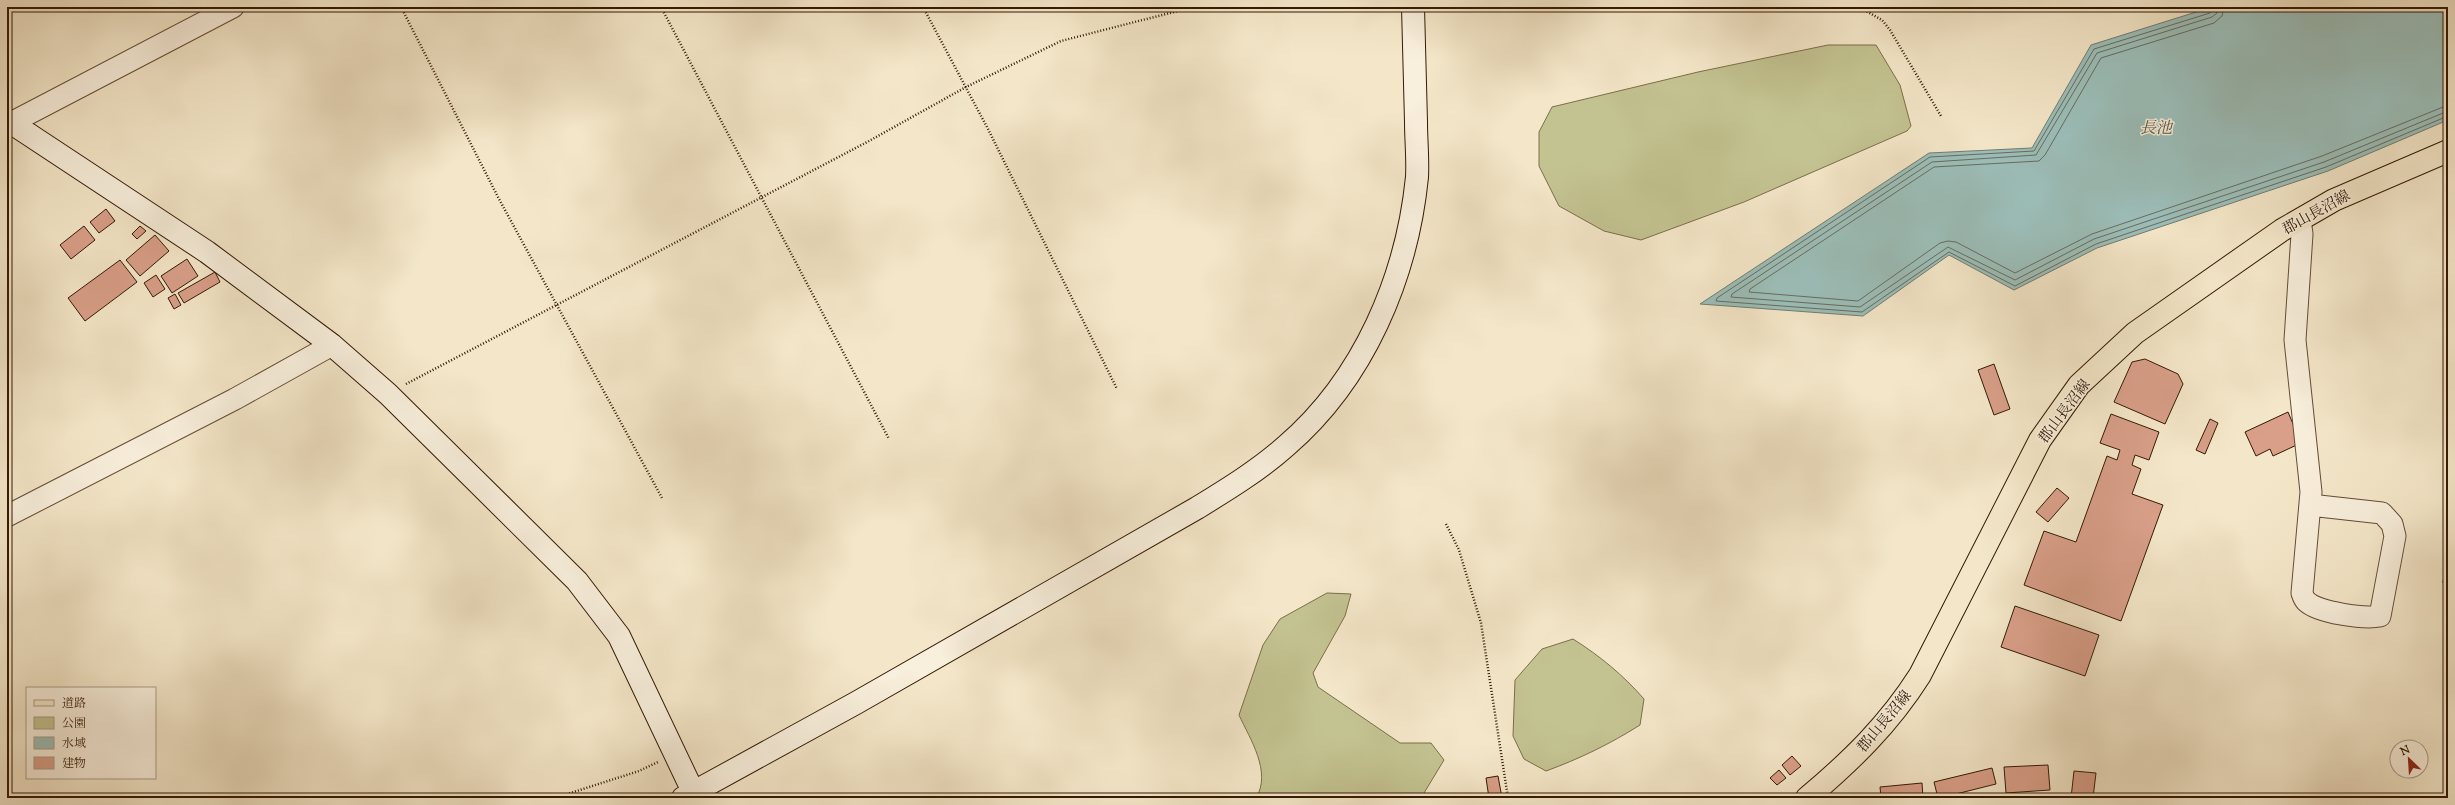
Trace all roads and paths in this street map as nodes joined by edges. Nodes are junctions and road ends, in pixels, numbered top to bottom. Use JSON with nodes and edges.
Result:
{"nodes":[{"id":1,"x":233,"y":7,"type":"edge"},
{"id":2,"x":401,"y":7,"type":"edge"},
{"id":3,"x":661,"y":7,"type":"edge"},
{"id":4,"x":923,"y":7,"type":"edge"},
{"id":5,"x":1193,"y":7,"type":"edge"},
{"id":6,"x":1413,"y":7,"type":"edge"},
{"id":7,"x":1860,"y":7,"type":"edge"},
{"id":8,"x":966,"y":87,"type":"junction"},
{"id":9,"x":1941,"y":116,"type":"dead end"},
{"id":10,"x":8,"y":122,"type":"edge"},
{"id":11,"x":2448,"y":151,"type":"edge"},
{"id":12,"x":760,"y":198,"type":"junction"},
{"id":13,"x":2300,"y":220,"type":"junction"},
{"id":14,"x":557,"y":304,"type":"junction"},
{"id":15,"x":332,"y":345,"type":"junction"},
{"id":16,"x":1117,"y":389,"type":"dead end"},
{"id":17,"x":388,"y":394,"type":"junction"},
{"id":18,"x":889,"y":439,"type":"dead end"},
{"id":19,"x":662,"y":498,"type":"dead end"},
{"id":20,"x":2310,"y":506,"type":"junction"},
{"id":21,"x":7,"y":516,"type":"edge"},
{"id":22,"x":1446,"y":524,"type":"dead end"},
{"id":23,"x":675,"y":754,"type":"junction"},
{"id":24,"x":691,"y":796,"type":"edge"},
{"id":25,"x":555,"y":798,"type":"edge"},
{"id":26,"x":1508,"y":798,"type":"edge"},
{"id":27,"x":1807,"y":798,"type":"edge"}],
"edges":[{"from":1,"to":10,"type":"street"},
{"from":2,"to":14,"type":"path"},
{"from":3,"to":12,"type":"path"},
{"from":4,"to":8,"type":"path"},
{"from":5,"to":8,"type":"path"},
{"from":6,"to":24,"type":"street"},
{"from":7,"to":9,"type":"path"},
{"from":8,"to":12,"type":"path"},
{"from":8,"to":16,"type":"path"},
{"from":10,"to":15,"type":"street"},
{"from":11,"to":13,"type":"main road","name":"郡山長沼線"},
{"from":12,"to":14,"type":"path"},
{"from":12,"to":18,"type":"path"},
{"from":13,"to":20,"type":"street"},
{"from":13,"to":27,"type":"main road","name":"郡山長沼線"},
{"from":14,"to":17,"type":"path"},
{"from":14,"to":19,"type":"path"},
{"from":15,"to":17,"type":"street"},
{"from":15,"to":21,"type":"street"},
{"from":17,"to":23,"type":"street"},
{"from":20,"to":20,"type":"street"},
{"from":22,"to":26,"type":"path"},
{"from":23,"to":24,"type":"street"},
{"from":23,"to":25,"type":"path"}]}
